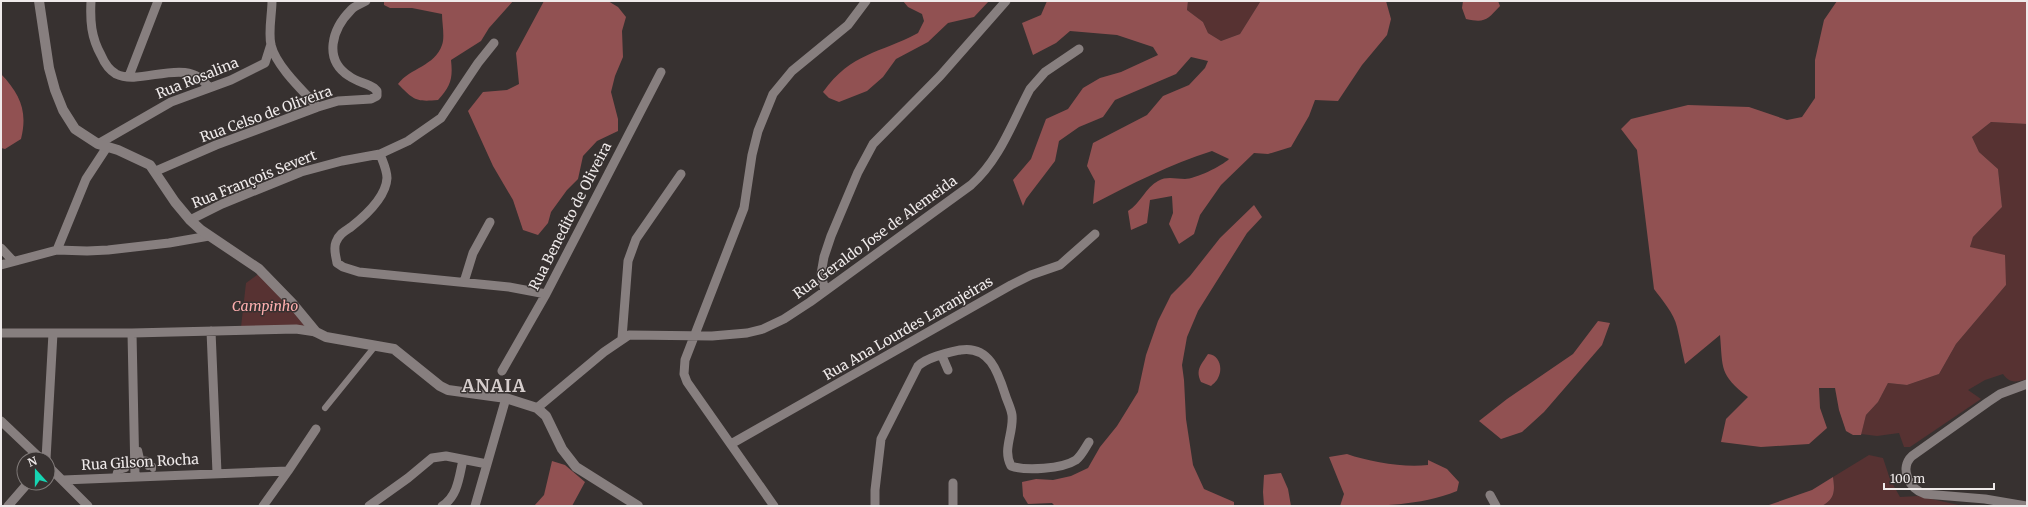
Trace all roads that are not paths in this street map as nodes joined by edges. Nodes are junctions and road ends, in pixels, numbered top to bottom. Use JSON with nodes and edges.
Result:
{"nodes":[{"id":1,"x":39,"y":1,"type":"edge"},
{"id":2,"x":91,"y":1,"type":"edge"},
{"id":3,"x":158,"y":1,"type":"edge"},
{"id":4,"x":272,"y":1,"type":"edge"},
{"id":5,"x":366,"y":1,"type":"edge"},
{"id":6,"x":866,"y":1,"type":"edge"},
{"id":7,"x":1006,"y":1,"type":"edge"},
{"id":8,"x":494,"y":43,"type":"dead end"},
{"id":9,"x":271,"y":44,"type":"junction"},
{"id":10,"x":1079,"y":49,"type":"dead end"},
{"id":11,"x":265,"y":63,"type":"junction"},
{"id":12,"x":279,"y":63,"type":"junction"},
{"id":13,"x":661,"y":72,"type":"dead end"},
{"id":14,"x":129,"y":76,"type":"junction"},
{"id":15,"x":209,"y":88,"type":"junction"},
{"id":16,"x":318,"y":107,"type":"junction"},
{"id":17,"x":102,"y":146,"type":"junction"},
{"id":18,"x":380,"y":154,"type":"junction"},
{"id":19,"x":156,"y":171,"type":"junction"},
{"id":20,"x":681,"y":174,"type":"dead end"},
{"id":21,"x":190,"y":220,"type":"junction"},
{"id":22,"x":490,"y":222,"type":"dead end"},
{"id":23,"x":1095,"y":234,"type":"dead end"},
{"id":24,"x":209,"y":236,"type":"junction"},
{"id":25,"x":1,"y":248,"type":"edge"},
{"id":26,"x":57,"y":250,"type":"junction"},
{"id":27,"x":13,"y":261,"type":"junction"},
{"id":28,"x":1,"y":265,"type":"edge"},
{"id":29,"x":464,"y":282,"type":"junction"},
{"id":30,"x":825,"y":291,"type":"junction"},
{"id":31,"x":546,"y":294,"type":"junction"},
{"id":32,"x":313,"y":328,"type":"junction"},
{"id":33,"x":211,"y":331,"type":"junction"},
{"id":34,"x":1,"y":333,"type":"edge"},
{"id":35,"x":53,"y":333,"type":"junction"},
{"id":36,"x":132,"y":334,"type":"junction"},
{"id":37,"x":694,"y":336,"type":"junction"},
{"id":38,"x":622,"y":338,"type":"junction"},
{"id":39,"x":376,"y":345,"type":"junction"},
{"id":40,"x":942,"y":356,"type":"junction"},
{"id":41,"x":948,"y":370,"type":"dead end"},
{"id":42,"x":502,"y":371,"type":"dead end"},
{"id":43,"x":2027,"y":384,"type":"edge"},
{"id":44,"x":506,"y":398,"type":"junction"},
{"id":45,"x":325,"y":408,"type":"dead end"},
{"id":46,"x":537,"y":408,"type":"junction"},
{"id":47,"x":1,"y":421,"type":"edge"},
{"id":48,"x":316,"y":429,"type":"dead end"},
{"id":49,"x":1089,"y":442,"type":"dead end"},
{"id":50,"x":731,"y":444,"type":"junction"},
{"id":51,"x":134,"y":450,"type":"junction"},
{"id":52,"x":33,"y":451,"type":"edge"},
{"id":53,"x":46,"y":451,"type":"edge"},
{"id":54,"x":463,"y":460,"type":"junction"},
{"id":55,"x":487,"y":464,"type":"junction"},
{"id":56,"x":135,"y":466,"type":"junction"},
{"id":57,"x":153,"y":469,"type":"dead end"},
{"id":58,"x":288,"y":471,"type":"junction"},
{"id":59,"x":56,"y":473,"type":"edge"},
{"id":60,"x":217,"y":473,"type":"junction"},
{"id":61,"x":135,"y":476,"type":"junction"},
{"id":62,"x":115,"y":477,"type":"junction"},
{"id":63,"x":63,"y":480,"type":"junction"},
{"id":64,"x":953,"y":483,"type":"dead end"},
{"id":65,"x":21,"y":491,"type":"edge"},
{"id":66,"x":1490,"y":495,"type":"dead end"},
{"id":67,"x":8,"y":506,"type":"edge"},
{"id":68,"x":88,"y":506,"type":"edge"},
{"id":69,"x":262,"y":506,"type":"edge"},
{"id":70,"x":370,"y":506,"type":"edge"},
{"id":71,"x":442,"y":506,"type":"edge"},
{"id":72,"x":475,"y":506,"type":"edge"},
{"id":73,"x":638,"y":506,"type":"edge"},
{"id":74,"x":774,"y":506,"type":"edge"},
{"id":75,"x":875,"y":506,"type":"edge"},
{"id":76,"x":953,"y":506,"type":"edge"},
{"id":77,"x":1496,"y":506,"type":"edge"},
{"id":78,"x":2026,"y":506,"type":"edge"}],
"edges":[{"from":1,"to":17,"type":"street"},
{"from":2,"to":14,"type":"street"},
{"from":3,"to":14,"type":"street"},
{"from":4,"to":9,"type":"street"},
{"from":5,"to":16,"type":"street","name":"Rua Celso de Oliveira"},
{"from":6,"to":37,"type":"street"},
{"from":7,"to":30,"type":"street"},
{"from":8,"to":18,"type":"street","name":"Rua François Severt"},
{"from":9,"to":11,"type":"street"},
{"from":9,"to":12,"type":"street"},
{"from":10,"to":30,"type":"street","name":"Rua Geraldo Jose de Alemeida"},
{"from":11,"to":12,"type":"street","name":"Rua Rosalina"},
{"from":11,"to":15,"type":"street","name":"Rua Rosalina"},
{"from":12,"to":16,"type":"street"},
{"from":13,"to":31,"type":"street","name":"Rua Benedito de Oliveira"},
{"from":14,"to":15,"type":"street"},
{"from":15,"to":17,"type":"street","name":"Rua Rosalina"},
{"from":16,"to":19,"type":"street","name":"Rua Celso de Oliveira"},
{"from":17,"to":19,"type":"street"},
{"from":17,"to":26,"type":"street"},
{"from":18,"to":21,"type":"street","name":"Rua François Severt"},
{"from":18,"to":29,"type":"street"},
{"from":19,"to":21,"type":"street"},
{"from":20,"to":38,"type":"street"},
{"from":21,"to":24,"type":"street"},
{"from":22,"to":29,"type":"street"},
{"from":23,"to":50,"type":"street","name":"Rua Ana Lourdes Laranjeiras"},
{"from":24,"to":26,"type":"street"},
{"from":24,"to":32,"type":"street"},
{"from":25,"to":27,"type":"street"},
{"from":26,"to":27,"type":"street"},
{"from":27,"to":28,"type":"street"},
{"from":29,"to":31,"type":"street"},
{"from":30,"to":37,"type":"street","name":"Rua Geraldo Jose de Alemeida"},
{"from":31,"to":42,"type":"street","name":"Rua Benedito de Oliveira"},
{"from":32,"to":33,"type":"street"},
{"from":32,"to":39,"type":"street"},
{"from":33,"to":36,"type":"street"},
{"from":33,"to":60,"type":"street","name":"Rua Gilson Rocha"},
{"from":34,"to":35,"type":"street"},
{"from":35,"to":36,"type":"street"},
{"from":35,"to":53,"type":"street"},
{"from":36,"to":51,"type":"street"},
{"from":37,"to":38,"type":"street","name":"Rua Geraldo Jose de Alemeida"},
{"from":37,"to":50,"type":"street"},
{"from":38,"to":46,"type":"street"},
{"from":39,"to":44,"type":"street"},
{"from":39,"to":45,"type":"street"},
{"from":40,"to":41,"type":"street"},
{"from":40,"to":49,"type":"street"},
{"from":40,"to":75,"type":"street"},
{"from":43,"to":78,"type":"street"},
{"from":44,"to":46,"type":"street"},
{"from":44,"to":55,"type":"street"},
{"from":46,"to":73,"type":"street"},
{"from":47,"to":52,"type":"street"},
{"from":48,"to":58,"type":"street"},
{"from":50,"to":74,"type":"street"},
{"from":51,"to":56,"type":"street"},
{"from":51,"to":57,"type":"street"},
{"from":54,"to":55,"type":"street"},
{"from":54,"to":70,"type":"street"},
{"from":54,"to":71,"type":"street"},
{"from":55,"to":72,"type":"street"},
{"from":56,"to":61,"type":"street"},
{"from":56,"to":62,"type":"street"},
{"from":58,"to":60,"type":"street","name":"Rua Gilson Rocha"},
{"from":58,"to":69,"type":"street"},
{"from":59,"to":63,"type":"street"},
{"from":60,"to":61,"type":"street","name":"Rua Gilson Rocha"},
{"from":61,"to":62,"type":"street","name":"Rua Gilson Rocha"},
{"from":62,"to":63,"type":"street","name":"Rua Gilson Rocha"},
{"from":63,"to":68,"type":"street"},
{"from":64,"to":76,"type":"street"},
{"from":65,"to":67,"type":"street"},
{"from":66,"to":77,"type":"street"}]}
